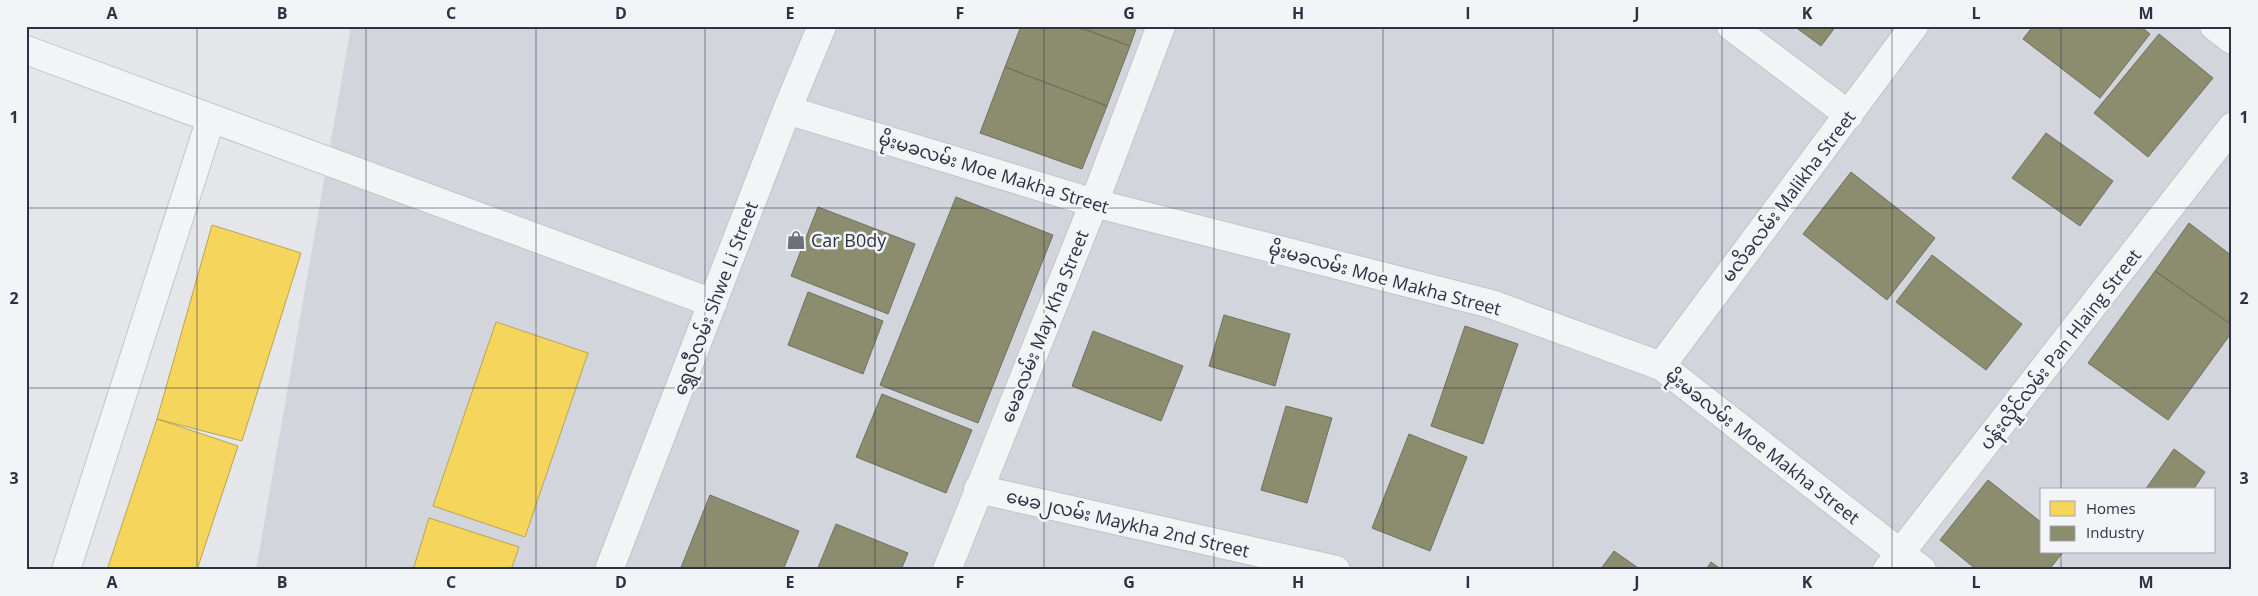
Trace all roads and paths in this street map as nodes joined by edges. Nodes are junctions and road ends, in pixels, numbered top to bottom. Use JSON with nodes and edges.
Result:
{"nodes":[{"id":1,"x":822,"y":26,"type":"edge"},
{"id":2,"x":1161,"y":26,"type":"edge"},
{"id":3,"x":1731,"y":26,"type":"edge"},
{"id":4,"x":1914,"y":26,"type":"edge"},
{"id":5,"x":2214,"y":26,"type":"edge"},
{"id":6,"x":2232,"y":40,"type":"edge"},
{"id":7,"x":26,"y":50,"type":"edge"},
{"id":8,"x":787,"y":110,"type":"junction"},
{"id":9,"x":1849,"y":115,"type":"junction"},
{"id":10,"x":211,"y":118,"type":"junction"},
{"id":11,"x":2232,"y":127,"type":"edge"},
{"id":12,"x":1094,"y":203,"type":"junction"},
{"id":13,"x":713,"y":303,"type":"junction"},
{"id":14,"x":1662,"y":366,"type":"junction"},
{"id":15,"x":978,"y":489,"type":"junction"},
{"id":16,"x":1894,"y":561,"type":"edge"},
{"id":17,"x":66,"y":570,"type":"edge"},
{"id":18,"x":609,"y":570,"type":"edge"},
{"id":19,"x":947,"y":570,"type":"edge"},
{"id":20,"x":1336,"y":570,"type":"edge"},
{"id":21,"x":1922,"y":570,"type":"edge"}],
"edges":[{"from":1,"to":8,"type":"street","name":"ရွှေလီလမ်း Shwe Li Street"},
{"from":2,"to":12,"type":"street","name":"မေခလမ်း May Kha Street"},
{"from":3,"to":9,"type":"street"},
{"from":4,"to":9,"type":"street","name":"မလိခလမ်း Malikha Street"},
{"from":5,"to":6,"type":"street"},
{"from":7,"to":10,"type":"street"},
{"from":8,"to":12,"type":"street","name":"မိုးမခလမ်း Moe Makha Street"},
{"from":8,"to":13,"type":"street","name":"ရွှေလီလမ်း Shwe Li Street"},
{"from":9,"to":14,"type":"street","name":"မလိခလမ်း Malikha Street"},
{"from":10,"to":13,"type":"street"},
{"from":10,"to":17,"type":"street"},
{"from":11,"to":16,"type":"street","name":"ပန်းလှိုင်လမ်း Pan Hlaing Street"},
{"from":12,"to":14,"type":"street","name":"မိုးမခလမ်း Moe Makha Street"},
{"from":12,"to":15,"type":"street","name":"မေခလမ်း May Kha Street"},
{"from":13,"to":18,"type":"street","name":"ရွှေလီလမ်း Shwe Li Street"},
{"from":14,"to":16,"type":"street","name":"မိုးမခလမ်း Moe Makha Street"},
{"from":15,"to":19,"type":"street","name":"မေခလမ်း May Kha Street"},
{"from":15,"to":20,"type":"street","name":"မေခ၂လမ်း Maykha 2nd Street"},
{"from":16,"to":21,"type":"street","name":"မိုးမခလမ်း Moe Makha Street"}]}
